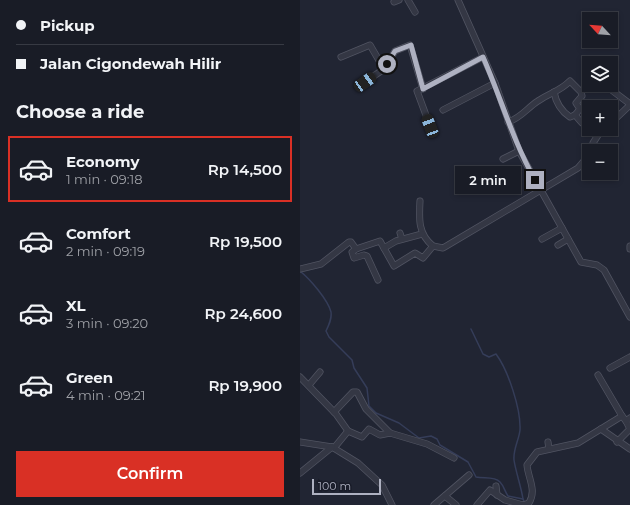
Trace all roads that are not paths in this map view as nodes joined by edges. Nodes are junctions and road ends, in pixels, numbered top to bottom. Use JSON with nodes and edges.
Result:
{"nodes":[{"id":1,"x":408,"y":0,"type":"edge"},
{"id":2,"x":458,"y":0,"type":"edge"},
{"id":3,"x":415,"y":12,"type":"dead end"},
{"id":4,"x":341,"y":57,"type":"dead end"},
{"id":5,"x":483,"y":57,"type":"junction"},
{"id":6,"x":384,"y":69,"type":"junction"},
{"id":7,"x":365,"y":82,"type":"dead end"},
{"id":8,"x":495,"y":83,"type":"junction"},
{"id":9,"x":423,"y":89,"type":"junction"},
{"id":10,"x":554,"y":92,"type":"junction"},
{"id":11,"x":614,"y":92,"type":"edge"},
{"id":12,"x":630,"y":105,"type":"edge"},
{"id":13,"x":443,"y":110,"type":"dead end"},
{"id":14,"x":575,"y":115,"type":"junction"},
{"id":15,"x":618,"y":116,"type":"edge"},
{"id":16,"x":508,"y":122,"type":"junction"},
{"id":17,"x":582,"y":123,"type":"edge"},
{"id":18,"x":430,"y":126,"type":"dead end"},
{"id":19,"x":519,"y":151,"type":"junction"},
{"id":20,"x":503,"y":159,"type":"dead end"},
{"id":21,"x":582,"y":163,"type":"edge"},
{"id":22,"x":540,"y":190,"type":"junction"},
{"id":23,"x":420,"y":201,"type":"dead end"},
{"id":24,"x":562,"y":228,"type":"junction"},
{"id":25,"x":400,"y":233,"type":"dead end"},
{"id":26,"x":422,"y":234,"type":"junction"},
{"id":27,"x":402,"y":239,"type":"junction"},
{"id":28,"x":542,"y":239,"type":"dead end"},
{"id":29,"x":568,"y":239,"type":"junction"},
{"id":30,"x":558,"y":245,"type":"dead end"},
{"id":31,"x":433,"y":246,"type":"junction"},
{"id":32,"x":384,"y":248,"type":"junction"},
{"id":33,"x":356,"y":249,"type":"junction"},
{"id":34,"x":301,"y":269,"type":"edge"},
{"id":35,"x":378,"y":280,"type":"dead end"},
{"id":36,"x":630,"y":317,"type":"edge"},
{"id":37,"x":630,"y":358,"type":"edge"},
{"id":38,"x":610,"y":368,"type":"dead end"},
{"id":39,"x":320,"y":372,"type":"dead end"},
{"id":40,"x":598,"y":375,"type":"dead end"},
{"id":41,"x":300,"y":377,"type":"edge"},
{"id":42,"x":309,"y":385,"type":"junction"},
{"id":43,"x":334,"y":412,"type":"junction"},
{"id":44,"x":626,"y":419,"type":"edge"},
{"id":45,"x":601,"y":429,"type":"junction"},
{"id":46,"x":348,"y":431,"type":"junction"},
{"id":47,"x":390,"y":433,"type":"junction"},
{"id":48,"x":300,"y":442,"type":"edge"},
{"id":49,"x":617,"y":442,"type":"junction"},
{"id":50,"x":333,"y":448,"type":"junction"},
{"id":51,"x":630,"y":449,"type":"edge"},
{"id":52,"x":454,"y":458,"type":"dead end"},
{"id":53,"x":300,"y":473,"type":"edge"},
{"id":54,"x":469,"y":475,"type":"dead end"},
{"id":55,"x":496,"y":486,"type":"dead end"},
{"id":56,"x":497,"y":495,"type":"junction"},
{"id":57,"x":445,"y":496,"type":"junction"},
{"id":58,"x":525,"y":504,"type":"edge"},
{"id":59,"x":392,"y":505,"type":"edge"},
{"id":60,"x":434,"y":505,"type":"edge"},
{"id":61,"x":456,"y":505,"type":"edge"},
{"id":62,"x":477,"y":505,"type":"edge"}],
"edges":[{"from":1,"to":3,"type":"street"},
{"from":2,"to":5,"type":"street"},
{"from":4,"to":6,"type":"street"},
{"from":5,"to":8,"type":"street"},
{"from":5,"to":9,"type":"street"},
{"from":6,"to":7,"type":"street"},
{"from":6,"to":9,"type":"street"},
{"from":8,"to":13,"type":"street"},
{"from":8,"to":16,"type":"street"},
{"from":9,"to":18,"type":"street"},
{"from":10,"to":14,"type":"street"},
{"from":10,"to":14,"type":"street"},
{"from":10,"to":16,"type":"street"},
{"from":11,"to":12,"type":"street"},
{"from":12,"to":15,"type":"street"},
{"from":14,"to":17,"type":"street"},
{"from":16,"to":19,"type":"street"},
{"from":19,"to":20,"type":"street"},
{"from":19,"to":22,"type":"street"},
{"from":21,"to":22,"type":"street"},
{"from":22,"to":24,"type":"street"},
{"from":22,"to":31,"type":"street"},
{"from":23,"to":26,"type":"street"},
{"from":24,"to":28,"type":"street"},
{"from":24,"to":29,"type":"street"},
{"from":25,"to":27,"type":"street"},
{"from":26,"to":27,"type":"street"},
{"from":26,"to":31,"type":"street"},
{"from":27,"to":32,"type":"street"},
{"from":29,"to":30,"type":"street"},
{"from":29,"to":36,"type":"street"},
{"from":31,"to":32,"type":"street"},
{"from":32,"to":33,"type":"street"},
{"from":33,"to":34,"type":"street"},
{"from":33,"to":35,"type":"street"},
{"from":37,"to":38,"type":"street"},
{"from":39,"to":42,"type":"street"},
{"from":40,"to":44,"type":"street"},
{"from":41,"to":42,"type":"street"},
{"from":42,"to":43,"type":"street"},
{"from":43,"to":46,"type":"street"},
{"from":43,"to":47,"type":"street"},
{"from":44,"to":45,"type":"street"},
{"from":44,"to":49,"type":"street"},
{"from":45,"to":49,"type":"street"},
{"from":45,"to":58,"type":"street"},
{"from":46,"to":47,"type":"street"},
{"from":46,"to":50,"type":"street"},
{"from":47,"to":52,"type":"street"},
{"from":48,"to":50,"type":"street"},
{"from":49,"to":51,"type":"street"},
{"from":50,"to":53,"type":"street"},
{"from":50,"to":59,"type":"street"},
{"from":54,"to":57,"type":"street"},
{"from":55,"to":56,"type":"street"},
{"from":56,"to":58,"type":"street"},
{"from":56,"to":62,"type":"street"},
{"from":57,"to":60,"type":"street"},
{"from":57,"to":61,"type":"street"}]}
